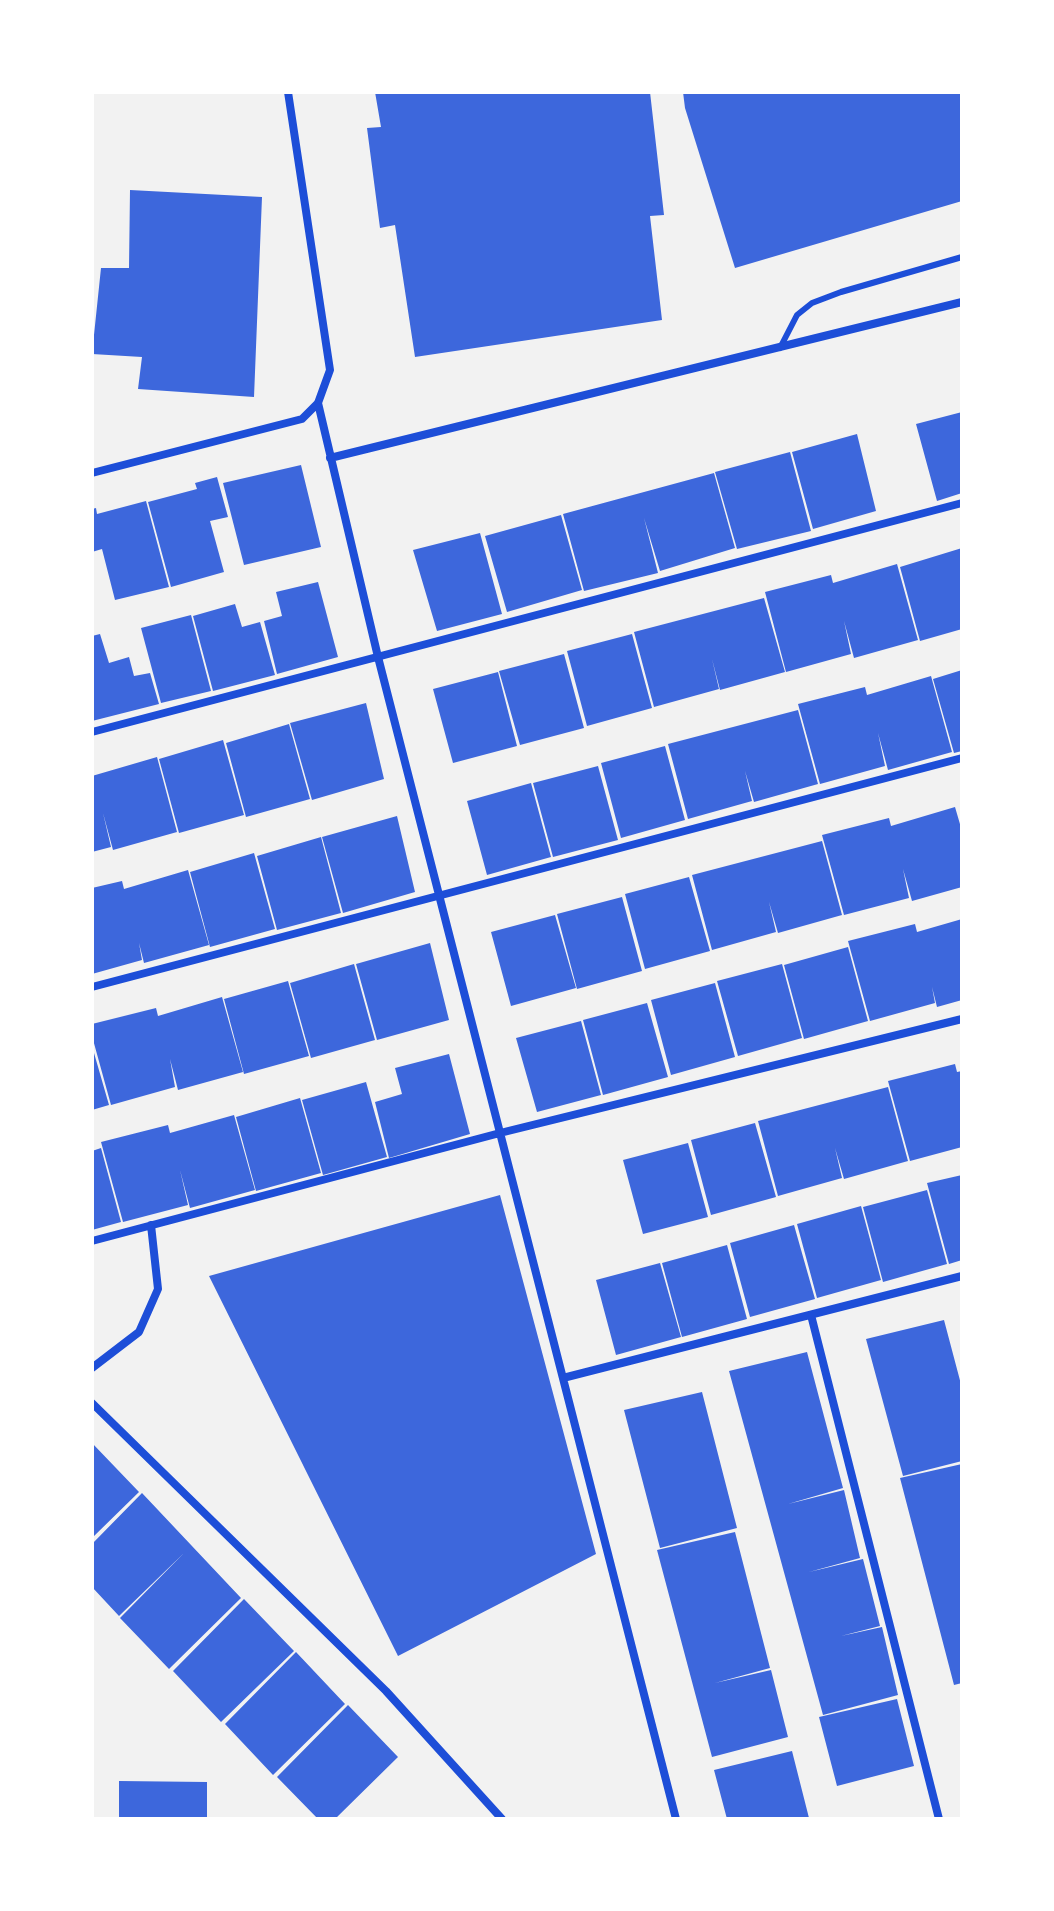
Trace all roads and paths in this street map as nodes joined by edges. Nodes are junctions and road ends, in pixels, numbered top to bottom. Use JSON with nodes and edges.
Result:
{"nodes":[{"id":1,"x":288,"y":92,"type":"edge"},
{"id":2,"x":962,"y":257,"type":"edge"},
{"id":3,"x":962,"y":302,"type":"edge"},
{"id":4,"x":780,"y":348,"type":"junction"},
{"id":5,"x":318,"y":403,"type":"junction"},
{"id":6,"x":330,"y":458,"type":"junction"},
{"id":7,"x":92,"y":473,"type":"edge"},
{"id":8,"x":962,"y":503,"type":"edge"},
{"id":9,"x":378,"y":657,"type":"junction"},
{"id":10,"x":92,"y":732,"type":"edge"},
{"id":11,"x":962,"y":758,"type":"edge"},
{"id":12,"x":439,"y":894,"type":"junction"},
{"id":13,"x":92,"y":987,"type":"edge"},
{"id":14,"x":962,"y":1019,"type":"edge"},
{"id":15,"x":500,"y":1133,"type":"junction"},
{"id":16,"x":151,"y":1225,"type":"junction"},
{"id":17,"x":92,"y":1241,"type":"edge"},
{"id":18,"x":962,"y":1276,"type":"edge"},
{"id":19,"x":811,"y":1315,"type":"junction"},
{"id":20,"x":92,"y":1368,"type":"edge"},
{"id":21,"x":563,"y":1378,"type":"junction"},
{"id":22,"x":92,"y":1403,"type":"edge"},
{"id":23,"x":676,"y":1818,"type":"edge"},
{"id":24,"x":502,"y":1819,"type":"edge"},
{"id":25,"x":939,"y":1819,"type":"edge"}],
"edges":[{"from":1,"to":5,"type":"street"},
{"from":2,"to":4,"type":"lane"},
{"from":3,"to":4,"type":"street"},
{"from":4,"to":6,"type":"street"},
{"from":5,"to":6,"type":"street"},
{"from":5,"to":7,"type":"street"},
{"from":6,"to":9,"type":"street"},
{"from":8,"to":9,"type":"street"},
{"from":9,"to":10,"type":"street"},
{"from":9,"to":12,"type":"street"},
{"from":11,"to":12,"type":"street"},
{"from":12,"to":13,"type":"street"},
{"from":12,"to":15,"type":"street"},
{"from":14,"to":15,"type":"street"},
{"from":15,"to":16,"type":"street"},
{"from":15,"to":21,"type":"street"},
{"from":16,"to":17,"type":"street"},
{"from":16,"to":20,"type":"street"},
{"from":18,"to":19,"type":"street"},
{"from":19,"to":21,"type":"street"},
{"from":19,"to":25,"type":"street"},
{"from":21,"to":23,"type":"street"},
{"from":22,"to":24,"type":"street"}]}
